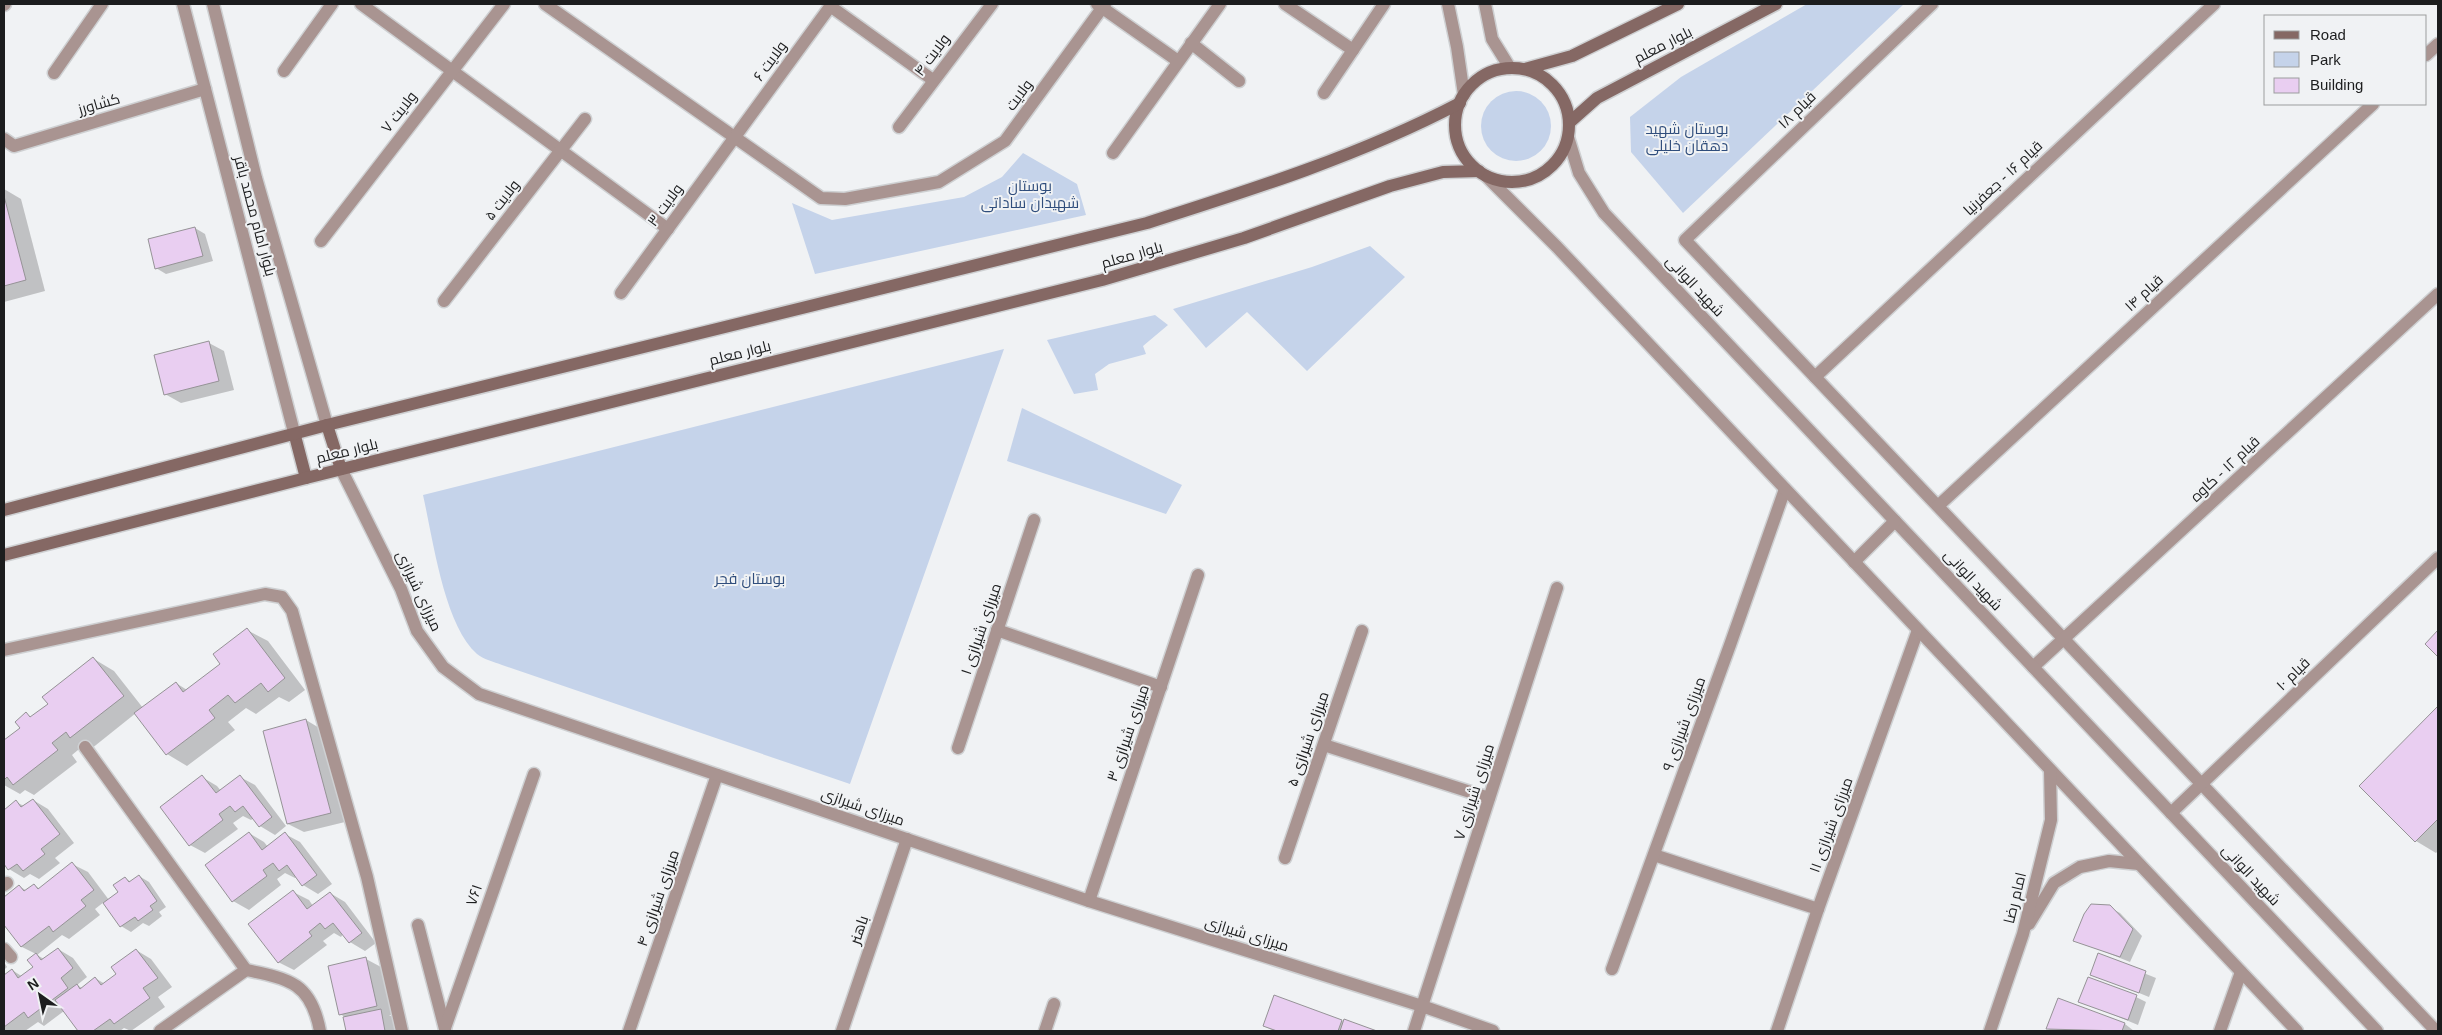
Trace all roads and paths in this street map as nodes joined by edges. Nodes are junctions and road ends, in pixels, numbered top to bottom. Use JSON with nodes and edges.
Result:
{"nodes":[{"id":1,"x":102,"y":4,"type":"edge"},
{"id":2,"x":183,"y":4,"type":"edge"},
{"id":3,"x":213,"y":4,"type":"edge"},
{"id":4,"x":332,"y":4,"type":"edge"},
{"id":5,"x":361,"y":4,"type":"edge"},
{"id":6,"x":504,"y":4,"type":"edge"},
{"id":7,"x":545,"y":4,"type":"edge"},
{"id":8,"x":992,"y":4,"type":"edge"},
{"id":9,"x":1220,"y":4,"type":"edge"},
{"id":10,"x":1285,"y":4,"type":"edge"},
{"id":11,"x":1384,"y":4,"type":"edge"},
{"id":12,"x":1448,"y":4,"type":"edge"},
{"id":13,"x":1485,"y":4,"type":"edge"},
{"id":14,"x":1678,"y":4,"type":"edge"},
{"id":15,"x":1776,"y":4,"type":"edge"},
{"id":16,"x":1932,"y":4,"type":"edge"},
{"id":17,"x":2214,"y":4,"type":"edge"},
{"id":18,"x":831,"y":5,"type":"edge"},
{"id":19,"x":1102,"y":5,"type":"edge"},
{"id":20,"x":1191,"y":43,"type":"junction"},
{"id":21,"x":2438,"y":44,"type":"edge"},
{"id":22,"x":1353,"y":50,"type":"junction"},
{"id":23,"x":2427,"y":54,"type":"edge"},
{"id":24,"x":1178,"y":61,"type":"junction"},
{"id":25,"x":1510,"y":68,"type":"junction"},
{"id":26,"x":1525,"y":69,"type":"junction"},
{"id":27,"x":452,"y":70,"type":"junction"},
{"id":28,"x":284,"y":71,"type":"dead end"},
{"id":29,"x":54,"y":73,"type":"dead end"},
{"id":30,"x":933,"y":80,"type":"junction"},
{"id":31,"x":1239,"y":81,"type":"dead end"},
{"id":32,"x":205,"y":89,"type":"junction"},
{"id":33,"x":1324,"y":93,"type":"dead end"},
{"id":34,"x":1462,"y":99,"type":"junction"},
{"id":35,"x":2372,"y":105,"type":"edge"},
{"id":36,"x":586,"y":119,"type":"dead end"},
{"id":37,"x":1570,"y":122,"type":"junction"},
{"id":38,"x":899,"y":127,"type":"dead end"},
{"id":39,"x":735,"y":137,"type":"junction"},
{"id":40,"x":1568,"y":137,"type":"junction"},
{"id":41,"x":4,"y":139,"type":"edge"},
{"id":42,"x":561,"y":151,"type":"junction"},
{"id":43,"x":1113,"y":152,"type":"dead end"},
{"id":44,"x":1482,"y":174,"type":"junction"},
{"id":45,"x":668,"y":229,"type":"junction"},
{"id":46,"x":321,"y":241,"type":"dead end"},
{"id":47,"x":621,"y":293,"type":"dead end"},
{"id":48,"x":2438,"y":294,"type":"edge"},
{"id":49,"x":444,"y":302,"type":"dead end"},
{"id":50,"x":1814,"y":377,"type":"junction"},
{"id":51,"x":327,"y":425,"type":"junction"},
{"id":52,"x":295,"y":436,"type":"junction"},
{"id":53,"x":341,"y":469,"type":"junction"},
{"id":54,"x":306,"y":478,"type":"junction"},
{"id":55,"x":1784,"y":488,"type":"junction"},
{"id":56,"x":1938,"y":506,"type":"junction"},
{"id":57,"x":4,"y":510,"type":"edge"},
{"id":58,"x":1034,"y":520,"type":"dead end"},
{"id":59,"x":1895,"y":521,"type":"junction"},
{"id":60,"x":4,"y":555,"type":"edge"},
{"id":61,"x":2438,"y":558,"type":"edge"},
{"id":62,"x":1854,"y":562,"type":"junction"},
{"id":63,"x":1198,"y":575,"type":"dead end"},
{"id":64,"x":1557,"y":588,"type":"dead end"},
{"id":65,"x":997,"y":630,"type":"junction"},
{"id":66,"x":1918,"y":630,"type":"junction"},
{"id":67,"x":1362,"y":631,"type":"dead end"},
{"id":68,"x":2064,"y":640,"type":"junction"},
{"id":69,"x":4,"y":650,"type":"edge"},
{"id":70,"x":2033,"y":667,"type":"junction"},
{"id":71,"x":1160,"y":688,"type":"junction"},
{"id":72,"x":1324,"y":744,"type":"junction"},
{"id":73,"x":85,"y":747,"type":"dead end"},
{"id":74,"x":958,"y":748,"type":"dead end"},
{"id":75,"x":2050,"y":770,"type":"junction"},
{"id":76,"x":534,"y":774,"type":"dead end"},
{"id":77,"x":717,"y":775,"type":"junction"},
{"id":78,"x":2201,"y":784,"type":"junction"},
{"id":79,"x":1490,"y":798,"type":"junction"},
{"id":80,"x":2171,"y":813,"type":"junction"},
{"id":81,"x":907,"y":839,"type":"junction"},
{"id":82,"x":1654,"y":855,"type":"junction"},
{"id":83,"x":1285,"y":858,"type":"dead end"},
{"id":84,"x":2140,"y":864,"type":"junction"},
{"id":85,"x":1089,"y":900,"type":"junction"},
{"id":86,"x":1818,"y":909,"type":"junction"},
{"id":87,"x":418,"y":925,"type":"dead end"},
{"id":88,"x":2023,"y":934,"type":"junction"},
{"id":89,"x":1612,"y":969,"type":"dead end"},
{"id":90,"x":246,"y":970,"type":"junction"},
{"id":91,"x":2241,"y":972,"type":"junction"},
{"id":92,"x":1054,"y":1004,"type":"dead end"},
{"id":93,"x":1422,"y":1006,"type":"junction"},
{"id":94,"x":445,"y":1030,"type":"edge"},
{"id":95,"x":160,"y":1031,"type":"edge"},
{"id":96,"x":320,"y":1031,"type":"edge"},
{"id":97,"x":402,"y":1031,"type":"edge"},
{"id":98,"x":629,"y":1031,"type":"edge"},
{"id":99,"x":842,"y":1031,"type":"edge"},
{"id":100,"x":1045,"y":1031,"type":"edge"},
{"id":101,"x":1414,"y":1031,"type":"edge"},
{"id":102,"x":1493,"y":1031,"type":"edge"},
{"id":103,"x":1777,"y":1031,"type":"edge"},
{"id":104,"x":1990,"y":1031,"type":"edge"},
{"id":105,"x":2220,"y":1031,"type":"edge"},
{"id":106,"x":2298,"y":1031,"type":"edge"},
{"id":107,"x":2377,"y":1031,"type":"edge"},
{"id":108,"x":2436,"y":1031,"type":"edge"}],
"edges":[{"from":1,"to":29,"type":"street"},
{"from":2,"to":32,"type":"street","name":"بلوار امام محمد باقر"},
{"from":3,"to":51,"type":"street","name":"بلوار امام محمد باقر"},
{"from":4,"to":28,"type":"street"},
{"from":5,"to":27,"type":"street"},
{"from":6,"to":27,"type":"street","name":"ولایت ۷"},
{"from":7,"to":39,"type":"street"},
{"from":8,"to":30,"type":"street","name":"ولایت ۴"},
{"from":9,"to":20,"type":"street"},
{"from":10,"to":22,"type":"street"},
{"from":11,"to":22,"type":"street"},
{"from":12,"to":34,"type":"street"},
{"from":13,"to":25,"type":"street"},
{"from":14,"to":26,"type":"main road","name":"بلوار معلم"},
{"from":15,"to":37,"type":"main road","name":"بلوار معلم"},
{"from":16,"to":50,"type":"street","name":"قیام ۱۸"},
{"from":17,"to":50,"type":"street","name":"قیام ۱۶ - جعفرنیا"},
{"from":18,"to":30,"type":"street"},
{"from":18,"to":39,"type":"street","name":"ولایت ۶"},
{"from":19,"to":24,"type":"street"},
{"from":19,"to":39,"type":"street","name":"ولایت"},
{"from":20,"to":24,"type":"street"},
{"from":20,"to":31,"type":"street"},
{"from":21,"to":23,"type":"street"},
{"from":22,"to":33,"type":"street"},
{"from":24,"to":43,"type":"street"},
{"from":25,"to":26,"type":"main road"},
{"from":25,"to":34,"type":"main road"},
{"from":26,"to":37,"type":"main road"},
{"from":27,"to":42,"type":"street"},
{"from":27,"to":46,"type":"street","name":"ولایت ۷"},
{"from":30,"to":38,"type":"street","name":"ولایت ۴"},
{"from":32,"to":41,"type":"street","name":"کشاورز"},
{"from":32,"to":52,"type":"street","name":"بلوار امام محمد باقر"},
{"from":34,"to":44,"type":"main road"},
{"from":34,"to":51,"type":"main road","name":"بلوار معلم"},
{"from":35,"to":56,"type":"street","name":"قیام ۱۴"},
{"from":36,"to":42,"type":"street","name":"ولایت ۵"},
{"from":37,"to":40,"type":"main road"},
{"from":39,"to":45,"type":"street","name":"ولایت ۳"},
{"from":40,"to":44,"type":"main road"},
{"from":40,"to":59,"type":"street","name":"شهید الوانی"},
{"from":42,"to":45,"type":"street"},
{"from":42,"to":49,"type":"street","name":"ولایت ۵"},
{"from":44,"to":53,"type":"main road","name":"بلوار معلم"},
{"from":44,"to":55,"type":"street"},
{"from":45,"to":47,"type":"street","name":"ولایت ۳"},
{"from":48,"to":68,"type":"street","name":"قیام ۱۲ - کاوه"},
{"from":50,"to":56,"type":"street"},
{"from":51,"to":52,"type":"main road","name":"بلوار معلم"},
{"from":51,"to":53,"type":"main road"},
{"from":52,"to":54,"type":"main road"},
{"from":52,"to":57,"type":"main road","name":"بلوار معلم"},
{"from":53,"to":54,"type":"main road","name":"بلوار معلم"},
{"from":53,"to":77,"type":"street","name":"میرزای شیرازی"},
{"from":54,"to":60,"type":"main road","name":"بلوار معلم"},
{"from":55,"to":62,"type":"street"},
{"from":55,"to":82,"type":"street","name":"میرزای شیرازی ۹"},
{"from":56,"to":68,"type":"street"},
{"from":58,"to":65,"type":"street","name":"میرزای شیرازی ۱"},
{"from":59,"to":62,"type":"street"},
{"from":59,"to":70,"type":"street","name":"شهید الوانی"},
{"from":61,"to":78,"type":"street","name":"قیام ۱۰"},
{"from":62,"to":66,"type":"street"},
{"from":63,"to":71,"type":"street","name":"میرزای شیرازی ۳"},
{"from":64,"to":79,"type":"street","name":"میرزای شیرازی ۷"},
{"from":65,"to":71,"type":"street"},
{"from":65,"to":74,"type":"street","name":"میرزای شیرازی ۱"},
{"from":66,"to":75,"type":"street"},
{"from":66,"to":86,"type":"street","name":"میرزای شیرازی ۱۱"},
{"from":67,"to":72,"type":"street","name":"میرزای شیرازی ۵"},
{"from":68,"to":70,"type":"street","name":"قیام ۱۲ - کاوه"},
{"from":68,"to":78,"type":"street"},
{"from":69,"to":97,"type":"street"},
{"from":70,"to":80,"type":"street","name":"شهید الوانی"},
{"from":71,"to":85,"type":"street","name":"میرزای شیرازی ۳"},
{"from":72,"to":79,"type":"street"},
{"from":72,"to":83,"type":"street","name":"میرزای شیرازی ۵"},
{"from":73,"to":90,"type":"street"},
{"from":75,"to":84,"type":"street"},
{"from":75,"to":88,"type":"street","name":"امام رضا"},
{"from":76,"to":94,"type":"street","name":"۷۶۱"},
{"from":77,"to":81,"type":"street","name":"میرزای شیرازی"},
{"from":77,"to":98,"type":"street","name":"میرزای شیرازی ۴"},
{"from":78,"to":80,"type":"street","name":"قیام ۱۰"},
{"from":78,"to":108,"type":"street"},
{"from":79,"to":93,"type":"street","name":"میرزای شیرازی ۷"},
{"from":80,"to":107,"type":"street","name":"شهید الوانی"},
{"from":81,"to":85,"type":"street","name":"میرزای شیرازی"},
{"from":81,"to":99,"type":"street","name":"باهنر"},
{"from":82,"to":86,"type":"street"},
{"from":82,"to":89,"type":"street","name":"میرزای شیرازی ۹"},
{"from":84,"to":88,"type":"street"},
{"from":84,"to":91,"type":"street"},
{"from":85,"to":93,"type":"street","name":"میرزای شیرازی"},
{"from":86,"to":103,"type":"street","name":"میرزای شیرازی ۱۱"},
{"from":87,"to":94,"type":"street"},
{"from":88,"to":104,"type":"street","name":"امام رضا"},
{"from":90,"to":95,"type":"street"},
{"from":90,"to":96,"type":"street"},
{"from":91,"to":105,"type":"street"},
{"from":91,"to":106,"type":"street"},
{"from":92,"to":100,"type":"street"},
{"from":93,"to":101,"type":"street","name":"میرزای شیرازی ۷"},
{"from":93,"to":102,"type":"street","name":"میرزای شیرازی"}]}
